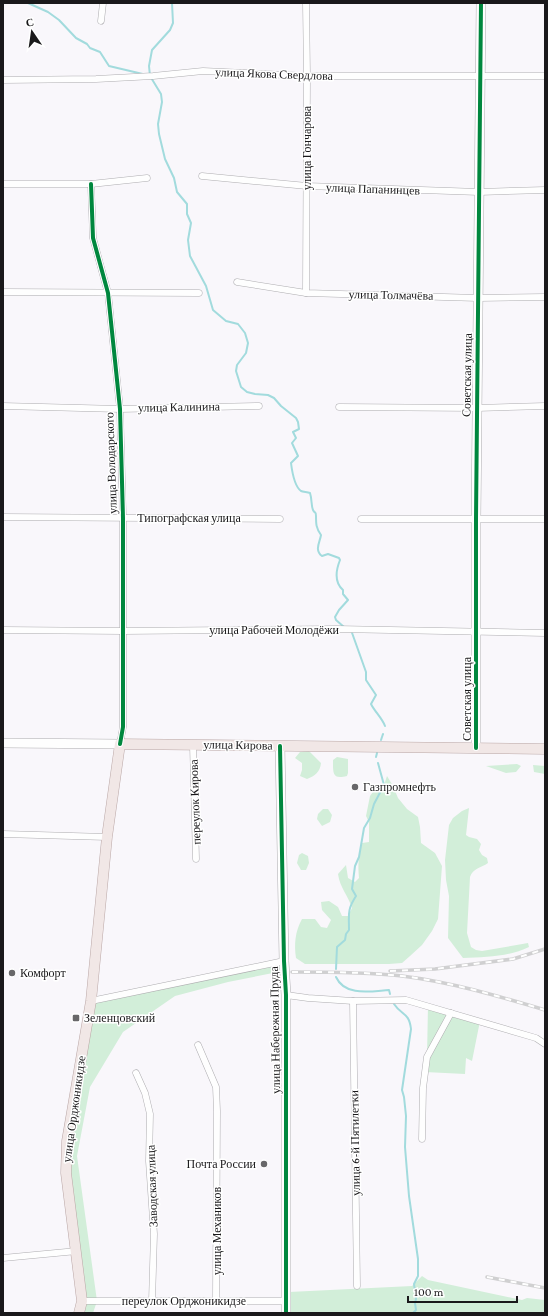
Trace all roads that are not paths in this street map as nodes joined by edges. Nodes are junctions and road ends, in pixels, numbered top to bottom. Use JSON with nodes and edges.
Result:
{"nodes":[{"id":1,"x":103,"y":3,"type":"edge"},
{"id":2,"x":306,"y":3,"type":"edge"},
{"id":3,"x":481,"y":3,"type":"edge"},
{"id":4,"x":101,"y":21,"type":"dead end"},
{"id":5,"x":307,"y":76,"type":"junction"},
{"id":6,"x":480,"y":76,"type":"junction"},
{"id":7,"x":545,"y":76,"type":"edge"},
{"id":8,"x":3,"y":80,"type":"edge"},
{"id":9,"x":202,"y":176,"type":"dead end"},
{"id":10,"x":147,"y":178,"type":"dead end"},
{"id":11,"x":3,"y":184,"type":"edge"},
{"id":12,"x":92,"y":184,"type":"junction"},
{"id":13,"x":307,"y":186,"type":"junction"},
{"id":14,"x":545,"y":190,"type":"edge"},
{"id":15,"x":479,"y":192,"type":"junction"},
{"id":16,"x":237,"y":282,"type":"dead end"},
{"id":17,"x":3,"y":292,"type":"edge"},
{"id":18,"x":108,"y":293,"type":"junction"},
{"id":19,"x":199,"y":293,"type":"dead end"},
{"id":20,"x":306,"y":293,"type":"junction"},
{"id":21,"x":545,"y":297,"type":"edge"},
{"id":22,"x":478,"y":298,"type":"junction"},
{"id":23,"x":3,"y":406,"type":"edge"},
{"id":24,"x":259,"y":406,"type":"dead end"},
{"id":25,"x":545,"y":406,"type":"edge"},
{"id":26,"x":339,"y":407,"type":"dead end"},
{"id":27,"x":477,"y":408,"type":"junction"},
{"id":28,"x":120,"y":409,"type":"junction"},
{"id":29,"x":3,"y":517,"type":"edge"},
{"id":30,"x":123,"y":518,"type":"junction"},
{"id":31,"x":280,"y":519,"type":"dead end"},
{"id":32,"x":361,"y":519,"type":"dead end"},
{"id":33,"x":476,"y":519,"type":"junction"},
{"id":34,"x":545,"y":519,"type":"edge"},
{"id":35,"x":3,"y":630,"type":"edge"},
{"id":36,"x":123,"y":631,"type":"junction"},
{"id":37,"x":477,"y":632,"type":"junction"},
{"id":38,"x":545,"y":633,"type":"edge"},
{"id":39,"x":3,"y":743,"type":"edge"},
{"id":40,"x":120,"y":744,"type":"junction"},
{"id":41,"x":193,"y":745,"type":"junction"},
{"id":42,"x":280,"y":746,"type":"junction"},
{"id":43,"x":476,"y":748,"type":"junction"},
{"id":44,"x":545,"y":749,"type":"edge"},
{"id":45,"x":3,"y":834,"type":"edge"},
{"id":46,"x":107,"y":837,"type":"junction"},
{"id":47,"x":196,"y":859,"type":"dead end"},
{"id":48,"x":284,"y":961,"type":"junction"},
{"id":49,"x":286,"y":994,"type":"junction"},
{"id":50,"x":90,"y":1001,"type":"junction"},
{"id":51,"x":353,"y":1001,"type":"junction"},
{"id":52,"x":451,"y":1013,"type":"junction"},
{"id":53,"x":198,"y":1044,"type":"dead end"},
{"id":54,"x":545,"y":1044,"type":"edge"},
{"id":55,"x":136,"y":1073,"type":"dead end"},
{"id":56,"x":422,"y":1139,"type":"dead end"},
{"id":57,"x":77,"y":1251,"type":"junction"},
{"id":58,"x":3,"y":1258,"type":"edge"},
{"id":59,"x":357,"y":1286,"type":"dead end"},
{"id":60,"x":82,"y":1301,"type":"junction"},
{"id":61,"x":152,"y":1301,"type":"junction"},
{"id":62,"x":216,"y":1301,"type":"junction"},
{"id":63,"x":286,"y":1301,"type":"junction"},
{"id":64,"x":79,"y":1313,"type":"edge"},
{"id":65,"x":286,"y":1313,"type":"edge"}],
"edges":[{"from":1,"to":4,"type":"street"},
{"from":2,"to":5,"type":"street","name":"улица Гончарова"},
{"from":3,"to":6,"type":"street","name":"Советская улица"},
{"from":5,"to":6,"type":"street","name":"улица Якова Свердлова"},
{"from":5,"to":8,"type":"street","name":"улица Якова Свердлова"},
{"from":5,"to":13,"type":"street","name":"улица Гончарова"},
{"from":6,"to":7,"type":"street","name":"улица Якова Свердлова"},
{"from":6,"to":15,"type":"street","name":"Советская улица"},
{"from":9,"to":13,"type":"street","name":"улица Папанинцев"},
{"from":10,"to":12,"type":"street"},
{"from":11,"to":12,"type":"street"},
{"from":12,"to":18,"type":"street","name":"улица Володарского"},
{"from":13,"to":15,"type":"street","name":"улица Папанинцев"},
{"from":13,"to":20,"type":"street","name":"улица Гончарова"},
{"from":14,"to":15,"type":"street","name":"улица Папанинцев"},
{"from":15,"to":22,"type":"street","name":"Советская улица"},
{"from":16,"to":20,"type":"street","name":"улица Толмачёва"},
{"from":17,"to":18,"type":"street"},
{"from":18,"to":19,"type":"street"},
{"from":18,"to":28,"type":"street","name":"улица Володарского"},
{"from":20,"to":22,"type":"street","name":"улица Толмачёва"},
{"from":21,"to":22,"type":"street","name":"улица Толмачёва"},
{"from":22,"to":27,"type":"street","name":"Советская улица"},
{"from":23,"to":28,"type":"street","name":"улица Калинина"},
{"from":24,"to":28,"type":"street","name":"улица Калинина"},
{"from":25,"to":27,"type":"street"},
{"from":26,"to":27,"type":"street"},
{"from":27,"to":33,"type":"street","name":"Советская улица"},
{"from":28,"to":30,"type":"street","name":"улица Володарского"},
{"from":29,"to":30,"type":"street","name":"Типографская улица"},
{"from":30,"to":31,"type":"street","name":"Типографская улица"},
{"from":30,"to":36,"type":"street","name":"улица Володарского"},
{"from":32,"to":33,"type":"street"},
{"from":33,"to":34,"type":"street"},
{"from":33,"to":37,"type":"street","name":"Советская улица"},
{"from":35,"to":36,"type":"street","name":"улица Рабочей Молодёжи"},
{"from":36,"to":37,"type":"street","name":"улица Рабочей Молодёжи"},
{"from":36,"to":40,"type":"street","name":"улица Володарского"},
{"from":37,"to":38,"type":"street","name":"улица Рабочей Молодёжи"},
{"from":37,"to":43,"type":"street","name":"Советская улица"},
{"from":39,"to":40,"type":"street","name":"улица Кирова"},
{"from":40,"to":41,"type":"main road","name":"улица Кирова"},
{"from":40,"to":46,"type":"main road","name":"улица Орджоникидзе"},
{"from":41,"to":42,"type":"main road","name":"улица Кирова"},
{"from":41,"to":47,"type":"street","name":"переулок Кирова"},
{"from":42,"to":43,"type":"main road","name":"улица Кирова"},
{"from":42,"to":48,"type":"street","name":"улица Набережная Пруда"},
{"from":43,"to":44,"type":"main road","name":"улица Кирова"},
{"from":45,"to":46,"type":"street"},
{"from":46,"to":50,"type":"main road","name":"улица Орджоникидзе"},
{"from":48,"to":49,"type":"street","name":"улица Набережная Пруда"},
{"from":48,"to":50,"type":"street"},
{"from":49,"to":51,"type":"street"},
{"from":49,"to":63,"type":"street","name":"улица Набережная Пруда"},
{"from":50,"to":57,"type":"main road","name":"улица Орджоникидзе"},
{"from":51,"to":52,"type":"street"},
{"from":51,"to":59,"type":"street","name":"улица 6-й Пятилетки"},
{"from":52,"to":54,"type":"street"},
{"from":52,"to":56,"type":"street"},
{"from":53,"to":62,"type":"street","name":"улица Механиков"},
{"from":55,"to":61,"type":"street","name":"Заводская улица"},
{"from":57,"to":58,"type":"street"},
{"from":57,"to":60,"type":"main road","name":"улица Орджоникидзе"},
{"from":60,"to":61,"type":"street","name":"переулок Орджоникидзе"},
{"from":60,"to":64,"type":"main road","name":"улица Орджоникидзе"},
{"from":61,"to":62,"type":"street","name":"переулок Орджоникидзе"},
{"from":62,"to":63,"type":"street","name":"переулок Орджоникидзе"},
{"from":63,"to":65,"type":"street","name":"улица Набережная Пруда"}]}
